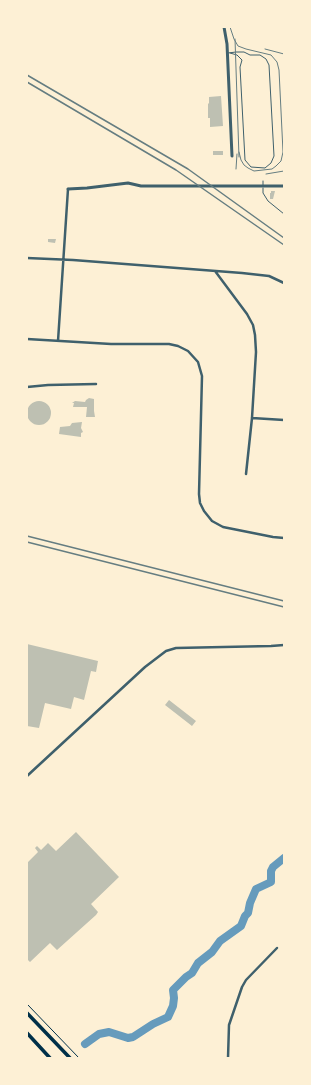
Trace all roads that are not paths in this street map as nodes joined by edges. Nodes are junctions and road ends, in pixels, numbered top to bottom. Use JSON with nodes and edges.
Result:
{"nodes":[{"id":1,"x":224,"y":27,"type":"edge"},
{"id":2,"x":229,"y":53,"type":"junction"},
{"id":3,"x":232,"y":156,"type":"dead end"},
{"id":4,"x":263,"y":181,"type":"dead end"},
{"id":5,"x":263,"y":186,"type":"junction"},
{"id":6,"x":284,"y":186,"type":"edge"},
{"id":7,"x":68,"y":189,"type":"joint"},
{"id":8,"x":284,"y":214,"type":"edge"},
{"id":9,"x":27,"y":258,"type":"edge"},
{"id":10,"x":64,"y":259,"type":"junction"},
{"id":11,"x":215,"y":270,"type":"junction"},
{"id":12,"x":284,"y":283,"type":"edge"},
{"id":13,"x":27,"y":339,"type":"edge"},
{"id":14,"x":58,"y":341,"type":"junction"},
{"id":15,"x":96,"y":384,"type":"dead end"},
{"id":16,"x":27,"y":387,"type":"edge"},
{"id":17,"x":252,"y":418,"type":"junction"},
{"id":18,"x":284,"y":420,"type":"edge"},
{"id":19,"x":246,"y":474,"type":"dead end"},
{"id":20,"x":284,"y":538,"type":"edge"},
{"id":21,"x":284,"y":645,"type":"edge"},
{"id":22,"x":27,"y":776,"type":"edge"},
{"id":23,"x":276,"y":948,"type":"dead end"},
{"id":24,"x":27,"y":1013,"type":"edge"},
{"id":25,"x":27,"y":1033,"type":"edge"},
{"id":26,"x":50,"y":1058,"type":"edge"},
{"id":27,"x":70,"y":1058,"type":"edge"},
{"id":28,"x":228,"y":1058,"type":"edge"}],
"edges":[{"from":1,"to":2,"type":"street"},
{"from":2,"to":2,"type":"lane"},
{"from":2,"to":3,"type":"street"},
{"from":4,"to":5,"type":"lane"},
{"from":5,"to":6,"type":"street"},
{"from":5,"to":7,"type":"street"},
{"from":5,"to":8,"type":"lane"},
{"from":7,"to":10,"type":"street"},
{"from":9,"to":10,"type":"street"},
{"from":10,"to":11,"type":"street"},
{"from":10,"to":14,"type":"street"},
{"from":11,"to":12,"type":"street"},
{"from":11,"to":17,"type":"street"},
{"from":13,"to":14,"type":"street"},
{"from":14,"to":20,"type":"street"},
{"from":15,"to":16,"type":"street"},
{"from":17,"to":18,"type":"street"},
{"from":17,"to":19,"type":"street"},
{"from":21,"to":22,"type":"street"},
{"from":23,"to":28,"type":"street"},
{"from":24,"to":27,"type":"main road"},
{"from":25,"to":26,"type":"main road"}]}
